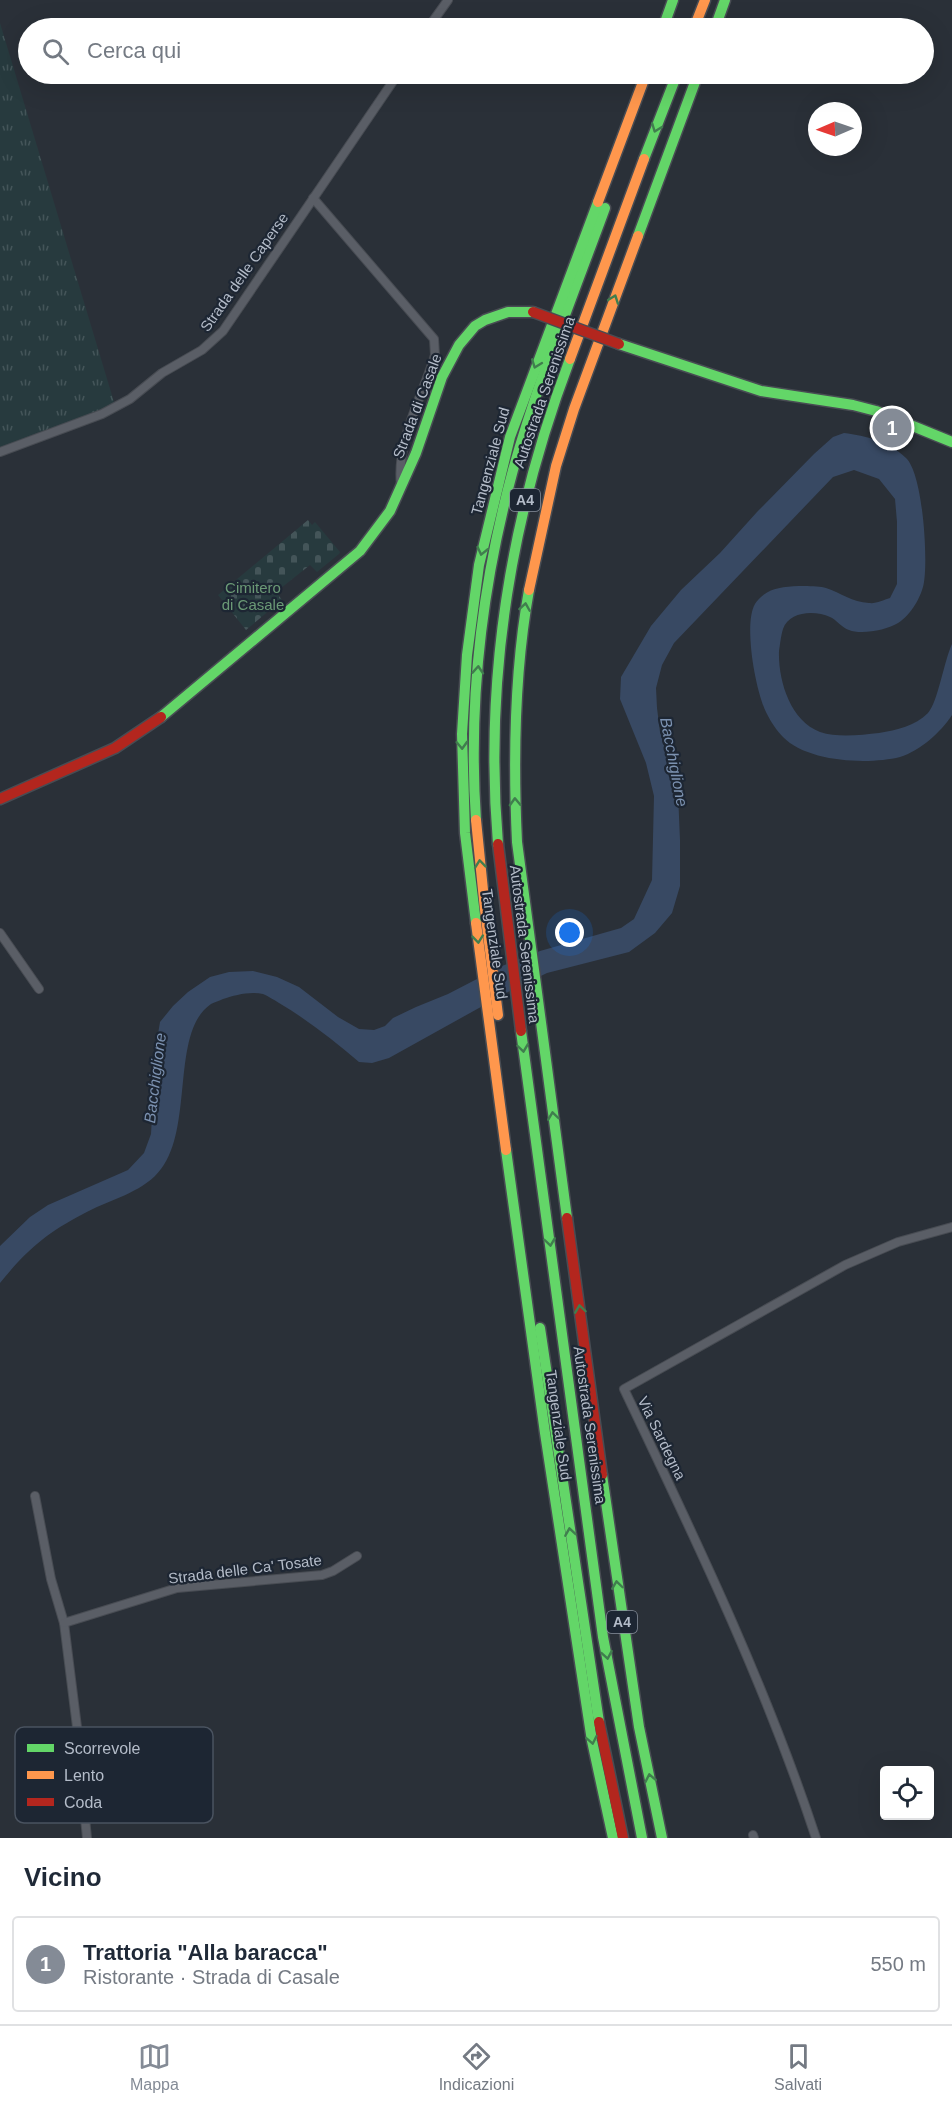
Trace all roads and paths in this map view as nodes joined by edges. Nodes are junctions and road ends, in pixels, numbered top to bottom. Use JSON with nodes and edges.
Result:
{"nodes":[{"id":1,"x":448,"y":0,"type":"edge"},
{"id":2,"x":673,"y":0,"type":"edge"},
{"id":3,"x":682,"y":0,"type":"edge"},
{"id":4,"x":705,"y":0,"type":"edge"},
{"id":5,"x":725,"y":0,"type":"edge"},
{"id":6,"x":435,"y":18,"type":"edge"},
{"id":7,"x":667,"y":18,"type":"edge"},
{"id":8,"x":676,"y":18,"type":"edge"},
{"id":9,"x":698,"y":18,"type":"edge"},
{"id":10,"x":718,"y":18,"type":"edge"},
{"id":11,"x":391,"y":84,"type":"edge"},
{"id":12,"x":642,"y":84,"type":"edge"},
{"id":13,"x":651,"y":84,"type":"edge"},
{"id":14,"x":673,"y":84,"type":"edge"},
{"id":15,"x":694,"y":84,"type":"edge"},
{"id":16,"x":313,"y":198,"type":"junction"},
{"id":17,"x":952,"y":442,"type":"edge"},
{"id":18,"x":0,"y":452,"type":"edge"},
{"id":19,"x":401,"y":486,"type":"junction"},
{"id":20,"x":0,"y":799,"type":"edge"},
{"id":21,"x":0,"y":933,"type":"edge"},
{"id":22,"x":39,"y":989,"type":"dead end"},
{"id":23,"x":493,"y":1009,"type":"junction"},
{"id":24,"x":952,"y":1227,"type":"edge"},
{"id":25,"x":35,"y":1496,"type":"dead end"},
{"id":26,"x":357,"y":1556,"type":"dead end"},
{"id":27,"x":64,"y":1623,"type":"junction"},
{"id":28,"x":77,"y":1727,"type":"edge"},
{"id":29,"x":86,"y":1823,"type":"edge"},
{"id":30,"x":87,"y":1838,"type":"edge"},
{"id":31,"x":613,"y":1838,"type":"edge"},
{"id":32,"x":623,"y":1838,"type":"edge"},
{"id":33,"x":642,"y":1838,"type":"edge"},
{"id":34,"x":662,"y":1838,"type":"edge"},
{"id":35,"x":816,"y":1838,"type":"edge"}],
"edges":[{"from":1,"to":6,"type":"street"},
{"from":2,"to":7,"type":"main road"},
{"from":3,"to":8,"type":"main road"},
{"from":4,"to":9,"type":"main road"},
{"from":5,"to":10,"type":"main road"},
{"from":11,"to":16,"type":"street","name":"Strada delle Caperse"},
{"from":12,"to":23,"type":"main road","name":"Tangenziale Sud","one_way":true},
{"from":23,"to":13,"type":"main road","name":"Tangenziale Sud","one_way":true},
{"from":14,"to":33,"type":"main road","name":"Autostrada Serenissima","number":"A4","one_way":true},
{"from":34,"to":15,"type":"main road","name":"Autostrada Serenissima","number":"A4","one_way":true},
{"from":16,"to":18,"type":"street","name":"Strada delle Caperse"},
{"from":16,"to":19,"type":"street"},
{"from":17,"to":19,"type":"main road","name":"Strada di Casale","bridge":true},
{"from":19,"to":20,"type":"main road","name":"Strada di Casale"},
{"from":21,"to":22,"type":"street"},
{"from":23,"to":31,"type":"main road","name":"Tangenziale Sud","one_way":true},
{"from":32,"to":23,"type":"main road","name":"Tangenziale Sud","one_way":true},
{"from":24,"to":35,"type":"street","name":"Via Sardegna"},
{"from":25,"to":27,"type":"street"},
{"from":26,"to":27,"type":"street","name":"Strada delle Ca' Tosate"},
{"from":27,"to":28,"type":"street"},
{"from":29,"to":30,"type":"street"}]}
